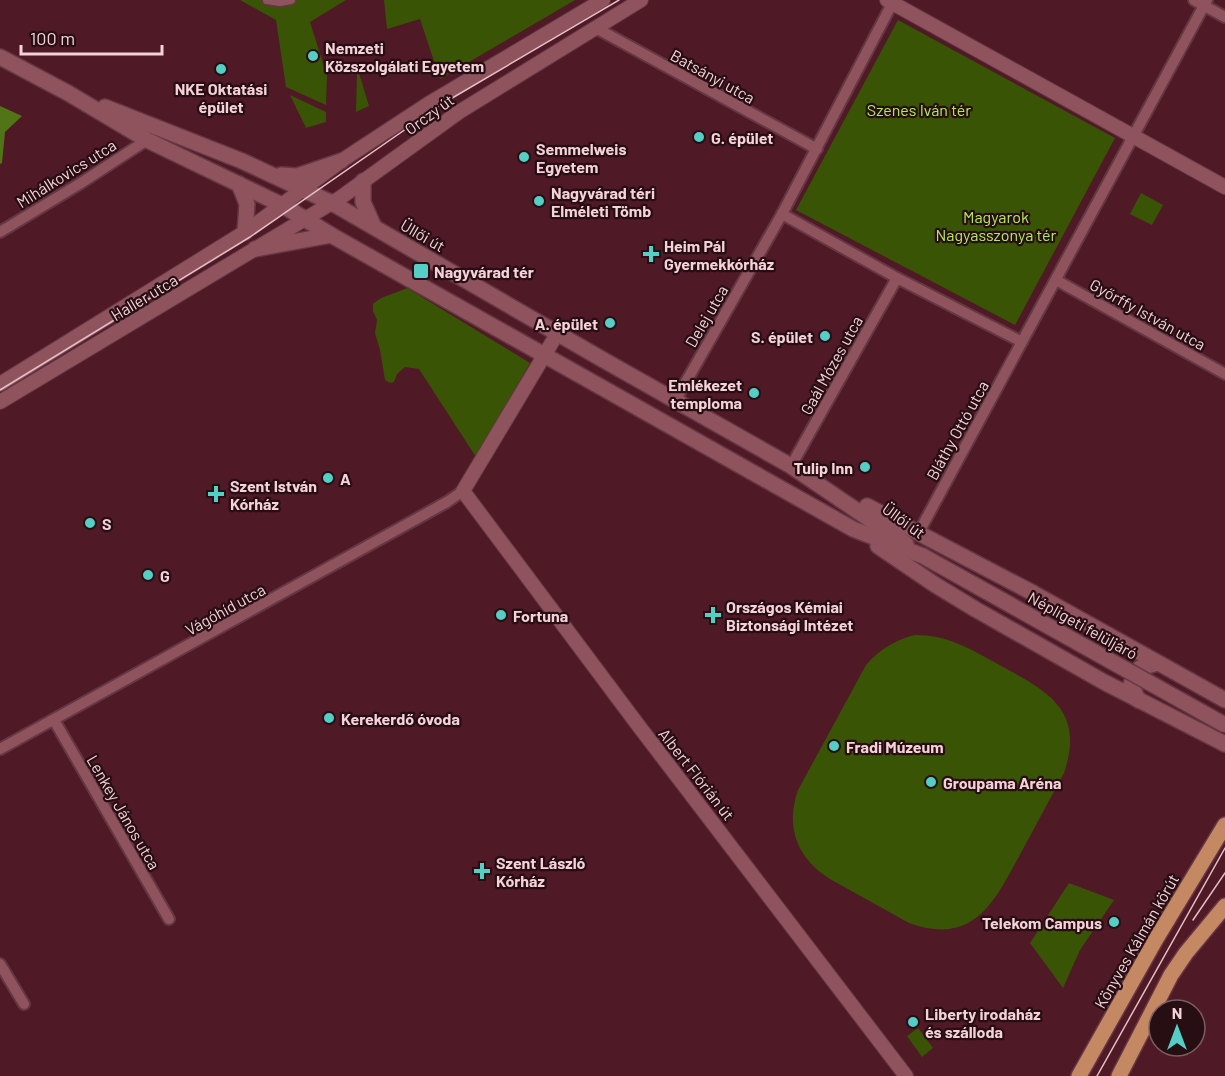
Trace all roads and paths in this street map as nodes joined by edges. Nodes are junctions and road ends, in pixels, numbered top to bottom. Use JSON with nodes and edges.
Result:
{"nodes":[{"id":1,"x":267,"y":0,"type":"edge"},
{"id":2,"x":291,"y":0,"type":"edge"},
{"id":3,"x":603,"y":0,"type":"edge"},
{"id":4,"x":641,"y":0,"type":"edge"},
{"id":5,"x":892,"y":1,"type":"edge"},
{"id":6,"x":1202,"y":2,"type":"edge"},
{"id":7,"x":1225,"y":17,"type":"edge"},
{"id":8,"x":596,"y":28,"type":"junction"},
{"id":9,"x":0,"y":57,"type":"edge"},
{"id":10,"x":68,"y":93,"type":"junction"},
{"id":11,"x":1134,"y":136,"type":"junction"},
{"id":12,"x":147,"y":140,"type":"junction"},
{"id":13,"x":816,"y":149,"type":"junction"},
{"id":14,"x":341,"y":161,"type":"junction"},
{"id":15,"x":272,"y":175,"type":"junction"},
{"id":16,"x":363,"y":181,"type":"junction"},
{"id":17,"x":239,"y":184,"type":"junction"},
{"id":18,"x":1225,"y":187,"type":"edge"},
{"id":19,"x":304,"y":189,"type":"junction"},
{"id":20,"x":332,"y":203,"type":"junction"},
{"id":21,"x":282,"y":205,"type":"junction"},
{"id":22,"x":782,"y":214,"type":"junction"},
{"id":23,"x":304,"y":219,"type":"junction"},
{"id":24,"x":374,"y":227,"type":"junction"},
{"id":25,"x":0,"y":232,"type":"edge"},
{"id":26,"x":245,"y":232,"type":"junction"},
{"id":27,"x":331,"y":235,"type":"junction"},
{"id":28,"x":255,"y":249,"type":"junction"},
{"id":29,"x":897,"y":278,"type":"junction"},
{"id":30,"x":1056,"y":280,"type":"junction"},
{"id":31,"x":557,"y":334,"type":"junction"},
{"id":32,"x":1022,"y":342,"type":"junction"},
{"id":33,"x":544,"y":355,"type":"junction"},
{"id":34,"x":1225,"y":374,"type":"edge"},
{"id":35,"x":0,"y":384,"type":"edge"},
{"id":36,"x":675,"y":401,"type":"junction"},
{"id":37,"x":0,"y":402,"type":"edge"},
{"id":38,"x":791,"y":466,"type":"junction"},
{"id":39,"x":809,"y":477,"type":"junction"},
{"id":40,"x":463,"y":491,"type":"junction"},
{"id":41,"x":853,"y":529,"type":"junction"},
{"id":42,"x":919,"y":532,"type":"junction"},
{"id":43,"x":923,"y":556,"type":"junction"},
{"id":44,"x":1157,"y":663,"type":"junction"},
{"id":45,"x":1138,"y":700,"type":"junction"},
{"id":46,"x":1225,"y":700,"type":"edge"},
{"id":47,"x":54,"y":720,"type":"junction"},
{"id":48,"x":1225,"y":725,"type":"edge"},
{"id":49,"x":1225,"y":744,"type":"edge"},
{"id":50,"x":0,"y":749,"type":"edge"},
{"id":51,"x":1225,"y":825,"type":"edge"},
{"id":52,"x":1225,"y":906,"type":"edge"},
{"id":53,"x":169,"y":919,"type":"dead end"},
{"id":54,"x":0,"y":964,"type":"edge"},
{"id":55,"x":24,"y":1004,"type":"dead end"},
{"id":56,"x":906,"y":1076,"type":"edge"},
{"id":57,"x":1079,"y":1076,"type":"edge"},
{"id":58,"x":1119,"y":1076,"type":"edge"}],
"edges":[{"from":1,"to":2,"type":"street"},
{"from":3,"to":14,"type":"street","name":"Orczy út"},
{"from":4,"to":8,"type":"street","name":"Orczy út"},
{"from":5,"to":11,"type":"street"},
{"from":5,"to":13,"type":"street"},
{"from":6,"to":7,"type":"street"},
{"from":6,"to":11,"type":"street"},
{"from":8,"to":13,"type":"street","name":"Batsányi utca"},
{"from":8,"to":16,"type":"street","name":"Orczy út"},
{"from":9,"to":10,"type":"main road","name":"Üllői út"},
{"from":10,"to":12,"type":"main road","name":"Üllői út"},
{"from":10,"to":15,"type":"main road","name":"Üllői út"},
{"from":11,"to":18,"type":"street"},
{"from":11,"to":30,"type":"street"},
{"from":12,"to":17,"type":"main road","name":"Üllői út"},
{"from":12,"to":25,"type":"street","name":"Mihálkovics utca"},
{"from":13,"to":22,"type":"street"},
{"from":14,"to":15,"type":"main road"},
{"from":14,"to":19,"type":"street","name":"Orczy út"},
{"from":15,"to":19,"type":"main road","name":"Üllői út"},
{"from":16,"to":20,"type":"street","name":"Orczy út"},
{"from":16,"to":24,"type":"main road"},
{"from":17,"to":21,"type":"main road","name":"Üllői út"},
{"from":17,"to":26,"type":"main road"},
{"from":19,"to":20,"type":"main road","name":"Üllői út"},
{"from":19,"to":21,"type":"street","name":"Orczy út"},
{"from":20,"to":23,"type":"street","name":"Orczy út"},
{"from":20,"to":24,"type":"main road","name":"Üllői út"},
{"from":21,"to":23,"type":"main road","name":"Üllői út"},
{"from":21,"to":26,"type":"street","name":"Haller utca"},
{"from":22,"to":29,"type":"street"},
{"from":22,"to":36,"type":"street","name":"Delej utca"},
{"from":23,"to":27,"type":"main road","name":"Üllői út"},
{"from":23,"to":28,"type":"street","name":"Haller utca"},
{"from":24,"to":31,"type":"main road","name":"Üllői út"},
{"from":26,"to":35,"type":"street","name":"Haller utca"},
{"from":27,"to":28,"type":"main road"},
{"from":27,"to":33,"type":"main road","name":"Üllői út"},
{"from":28,"to":37,"type":"street","name":"Haller utca"},
{"from":29,"to":32,"type":"street"},
{"from":29,"to":38,"type":"street","name":"Gaál Mózes utca"},
{"from":30,"to":32,"type":"street"},
{"from":30,"to":34,"type":"street","name":"Győrffy István utca"},
{"from":31,"to":33,"type":"street"},
{"from":31,"to":36,"type":"main road","name":"Üllői út"},
{"from":32,"to":42,"type":"street","name":"Bláthy Ottó utca"},
{"from":33,"to":40,"type":"street"},
{"from":33,"to":41,"type":"main road","name":"Üllői út"},
{"from":36,"to":38,"type":"main road","name":"Üllői út"},
{"from":38,"to":39,"type":"main road","name":"Üllői út"},
{"from":39,"to":42,"type":"main road"},
{"from":39,"to":43,"type":"main road","name":"Üllői út"},
{"from":40,"to":47,"type":"street","name":"Vágóhíd utca"},
{"from":40,"to":56,"type":"street","name":"Albert Flórián út"},
{"from":41,"to":43,"type":"main road","name":"Üllői út"},
{"from":41,"to":45,"type":"main road"},
{"from":42,"to":44,"type":"main road"},
{"from":43,"to":48,"type":"main road","name":"Népligeti felüljáró","bridge":true},
{"from":44,"to":45,"type":"main road"},
{"from":44,"to":46,"type":"main road"},
{"from":45,"to":49,"type":"main road"},
{"from":47,"to":50,"type":"street","name":"Vágóhíd utca"},
{"from":47,"to":53,"type":"street","name":"Lenkey János utca"},
{"from":51,"to":57,"type":"main road","name":"Könyves Kálmán körút"},
{"from":52,"to":58,"type":"main road"},
{"from":54,"to":55,"type":"street"}]}
